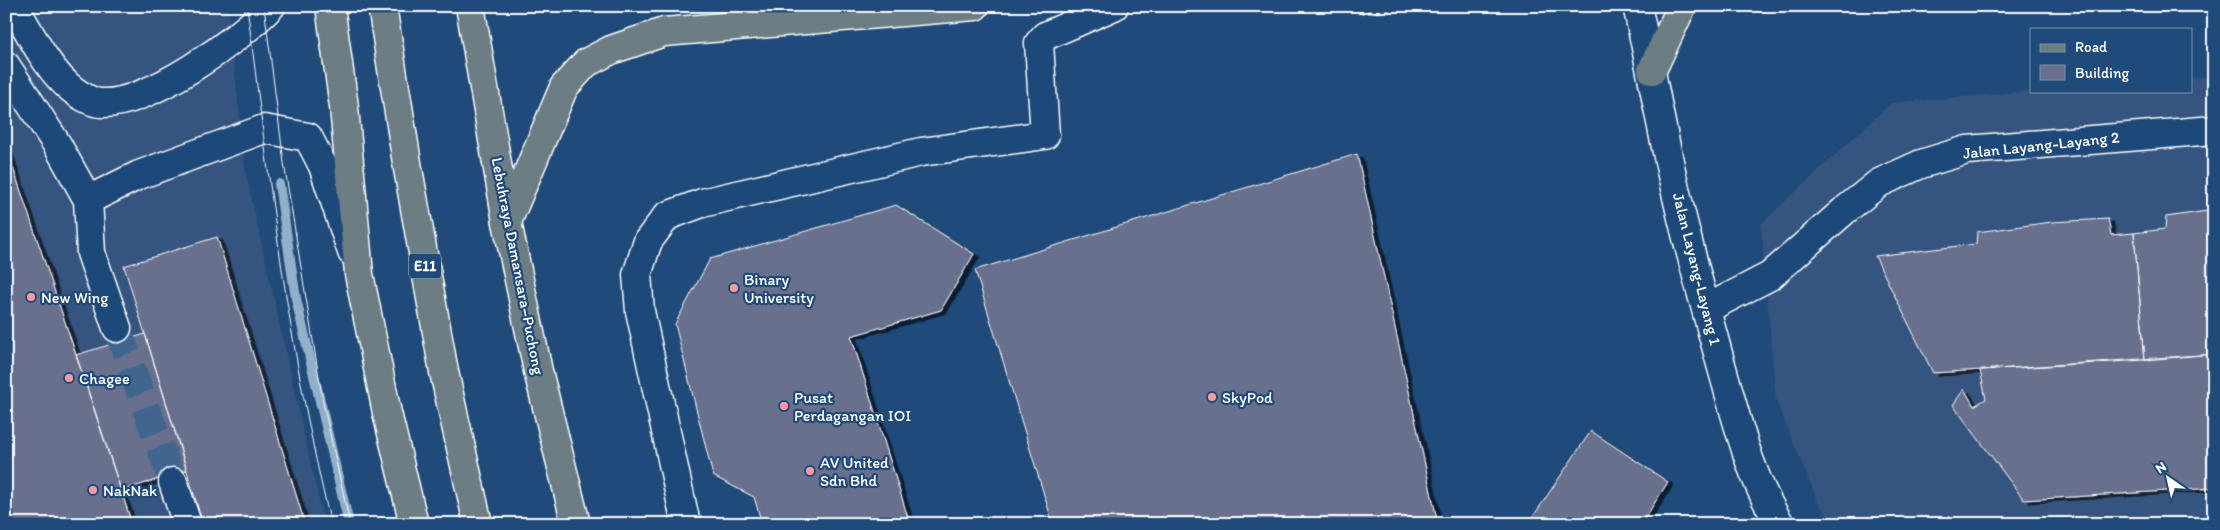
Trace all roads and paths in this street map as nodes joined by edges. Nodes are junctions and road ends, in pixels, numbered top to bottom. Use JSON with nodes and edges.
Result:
{"nodes":[{"id":1,"x":14,"y":6,"type":"edge"},
{"id":2,"x":270,"y":6,"type":"edge"},
{"id":3,"x":330,"y":6,"type":"edge"},
{"id":4,"x":382,"y":6,"type":"edge"},
{"id":5,"x":975,"y":6,"type":"edge"},
{"id":6,"x":1114,"y":6,"type":"edge"},
{"id":7,"x":1356,"y":6,"type":"edge"},
{"id":8,"x":1441,"y":6,"type":"edge"},
{"id":9,"x":1637,"y":6,"type":"edge"},
{"id":10,"x":1682,"y":6,"type":"edge"},
{"id":11,"x":474,"y":14,"type":"edge"},
{"id":12,"x":6,"y":66,"type":"edge"},
{"id":13,"x":1652,"y":70,"type":"junction"},
{"id":14,"x":2214,"y":130,"type":"edge"},
{"id":15,"x":88,"y":200,"type":"junction"},
{"id":16,"x":507,"y":222,"type":"junction"},
{"id":17,"x":360,"y":274,"type":"junction"},
{"id":18,"x":1706,"y":310,"type":"junction"},
{"id":19,"x":117,"y":328,"type":"tunnel mouth"},
{"id":20,"x":173,"y":482,"type":"tunnel mouth"},
{"id":21,"x":187,"y":524,"type":"edge"},
{"id":22,"x":414,"y":524,"type":"edge"},
{"id":23,"x":478,"y":524,"type":"edge"},
{"id":24,"x":576,"y":524,"type":"edge"},
{"id":25,"x":686,"y":524,"type":"edge"},
{"id":26,"x":1780,"y":524,"type":"edge"}],
"edges":[{"from":1,"to":2,"type":"street"},
{"from":3,"to":17,"type":"main road"},
{"from":4,"to":23,"type":"main road","number":"E11"},
{"from":5,"to":16,"type":"main road"},
{"from":6,"to":25,"type":"street"},
{"from":7,"to":8,"type":"path"},
{"from":9,"to":13,"type":"street","name":"Jalan Layang-Layang 1"},
{"from":10,"to":13,"type":"main road"},
{"from":11,"to":16,"type":"main road","name":"Lebuhraya Damansara–Puchong"},
{"from":12,"to":15,"type":"street"},
{"from":13,"to":18,"type":"street","name":"Jalan Layang-Layang 1"},
{"from":14,"to":18,"type":"street","name":"Jalan Layang-Layang 2"},
{"from":15,"to":17,"type":"street"},
{"from":15,"to":19,"type":"street"},
{"from":16,"to":24,"type":"main road","name":"Lebuhraya Damansara–Puchong"},
{"from":17,"to":22,"type":"main road"},
{"from":18,"to":26,"type":"street","name":"Jalan Layang-Layang 1"},
{"from":20,"to":21,"type":"street"}]}
